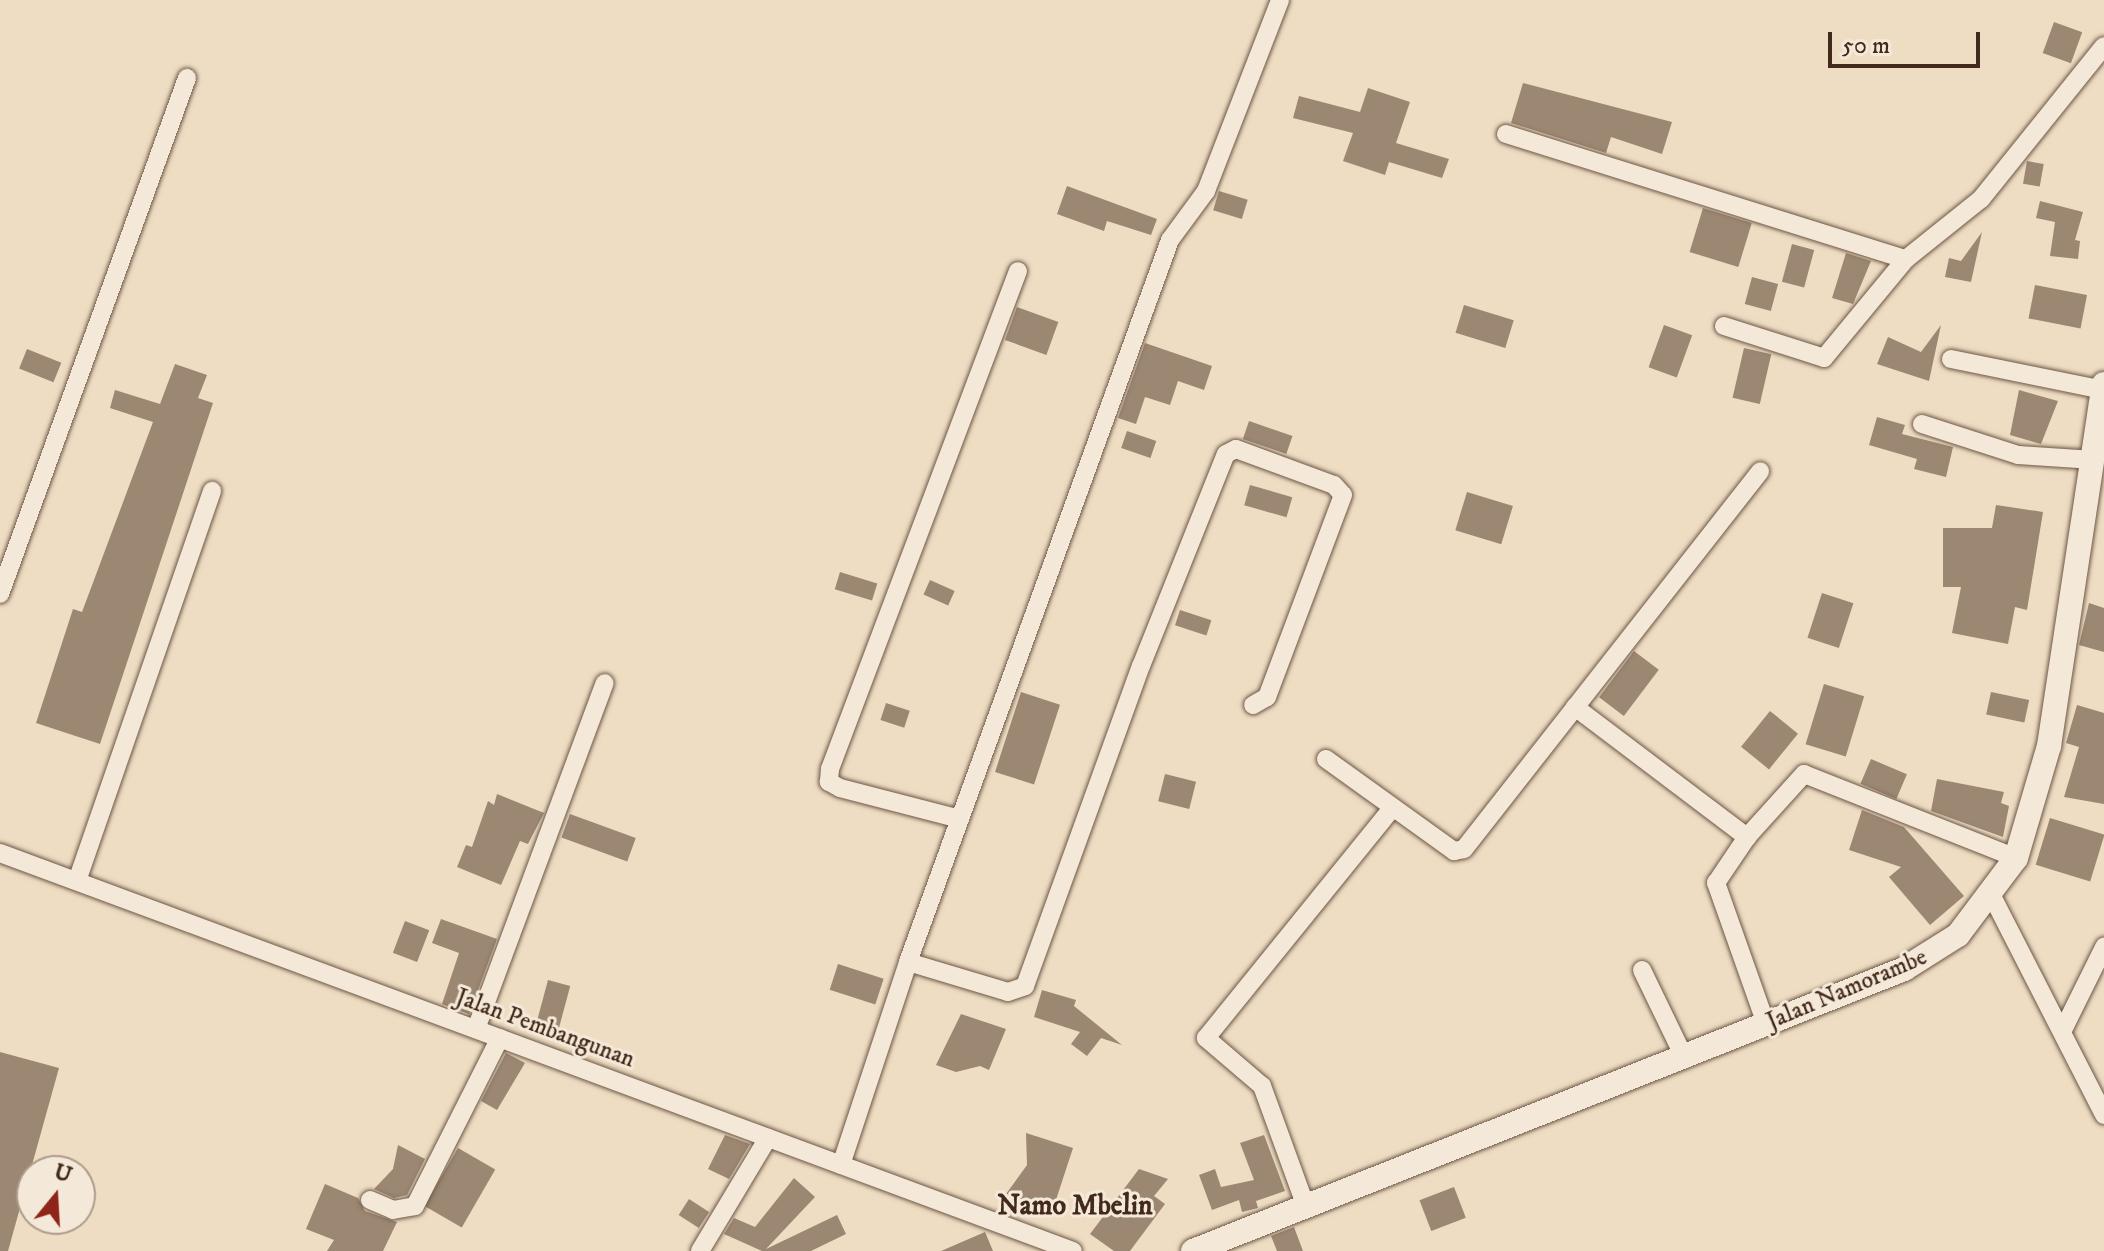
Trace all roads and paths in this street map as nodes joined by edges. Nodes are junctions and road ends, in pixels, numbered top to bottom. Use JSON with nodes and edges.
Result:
{"nodes":[{"id":1,"x":1280,"y":0,"type":"edge"},
{"id":2,"x":2104,"y":46,"type":"edge"},
{"id":3,"x":187,"y":78,"type":"dead end"},
{"id":4,"x":1506,"y":134,"type":"dead end"},
{"id":5,"x":1906,"y":259,"type":"junction"},
{"id":6,"x":1018,"y":271,"type":"dead end"},
{"id":7,"x":1724,"y":326,"type":"dead end"},
{"id":8,"x":1951,"y":359,"type":"dead end"},
{"id":9,"x":2104,"y":387,"type":"edge"},
{"id":10,"x":1922,"y":424,"type":"dead end"},
{"id":11,"x":2094,"y":460,"type":"junction"},
{"id":12,"x":1760,"y":471,"type":"dead end"},
{"id":13,"x":212,"y":491,"type":"dead end"},
{"id":14,"x":0,"y":594,"type":"edge"},
{"id":15,"x":605,"y":683,"type":"dead end"},
{"id":16,"x":1253,"y":705,"type":"dead end"},
{"id":17,"x":1575,"y":707,"type":"junction"},
{"id":18,"x":1326,"y":759,"type":"dead end"},
{"id":19,"x":1392,"y":808,"type":"junction"},
{"id":20,"x":960,"y":819,"type":"junction"},
{"id":21,"x":1747,"y":837,"type":"junction"},
{"id":22,"x":0,"y":853,"type":"edge"},
{"id":23,"x":2016,"y":858,"type":"junction"},
{"id":24,"x":77,"y":881,"type":"junction"},
{"id":25,"x":1992,"y":896,"type":"junction"},
{"id":26,"x":2104,"y":947,"type":"edge"},
{"id":27,"x":908,"y":962,"type":"junction"},
{"id":28,"x":1642,"y":970,"type":"dead end"},
{"id":29,"x":1766,"y":1024,"type":"junction"},
{"id":30,"x":476,"y":1029,"type":"junction"},
{"id":31,"x":2063,"y":1030,"type":"junction"},
{"id":32,"x":500,"y":1038,"type":"junction"},
{"id":33,"x":1685,"y":1059,"type":"junction"},
{"id":34,"x":2104,"y":1115,"type":"edge"},
{"id":35,"x":768,"y":1138,"type":"junction"},
{"id":36,"x":841,"y":1165,"type":"junction"},
{"id":37,"x":370,"y":1200,"type":"dead end"},
{"id":38,"x":1305,"y":1204,"type":"junction"},
{"id":39,"x":700,"y":1251,"type":"edge"},
{"id":40,"x":1073,"y":1251,"type":"edge"},
{"id":41,"x":1193,"y":1251,"type":"edge"}],
"edges":[{"from":1,"to":20,"type":"street"},
{"from":2,"to":5,"type":"street"},
{"from":3,"to":14,"type":"street"},
{"from":4,"to":5,"type":"street"},
{"from":5,"to":7,"type":"street"},
{"from":6,"to":20,"type":"street"},
{"from":8,"to":9,"type":"street"},
{"from":9,"to":11,"type":"main road","name":"Jalan Namorambe"},
{"from":10,"to":11,"type":"street"},
{"from":11,"to":23,"type":"main road","name":"Jalan Namorambe"},
{"from":12,"to":17,"type":"street"},
{"from":13,"to":24,"type":"street"},
{"from":15,"to":30,"type":"street"},
{"from":16,"to":27,"type":"street"},
{"from":17,"to":19,"type":"street"},
{"from":17,"to":21,"type":"street"},
{"from":18,"to":19,"type":"street"},
{"from":19,"to":38,"type":"street"},
{"from":20,"to":27,"type":"street"},
{"from":21,"to":23,"type":"street"},
{"from":21,"to":29,"type":"street"},
{"from":22,"to":24,"type":"street","name":"Jalan Pembangunan"},
{"from":23,"to":25,"type":"main road","name":"Jalan Namorambe"},
{"from":24,"to":30,"type":"street","name":"Jalan Pembangunan"},
{"from":25,"to":29,"type":"main road","name":"Jalan Namorambe"},
{"from":25,"to":31,"type":"street"},
{"from":26,"to":31,"type":"street"},
{"from":27,"to":36,"type":"street"},
{"from":28,"to":33,"type":"street"},
{"from":29,"to":33,"type":"main road","name":"Jalan Namorambe"},
{"from":30,"to":32,"type":"street","name":"Jalan Pembangunan"},
{"from":31,"to":34,"type":"street"},
{"from":32,"to":35,"type":"street","name":"Jalan Pembangunan"},
{"from":32,"to":37,"type":"street"},
{"from":33,"to":38,"type":"main road","name":"Jalan Namorambe"},
{"from":35,"to":36,"type":"street","name":"Jalan Pembangunan"},
{"from":35,"to":39,"type":"street"},
{"from":36,"to":40,"type":"street","name":"Jalan Pembangunan"},
{"from":38,"to":41,"type":"main road","name":"Jalan Namorambe"}]}
